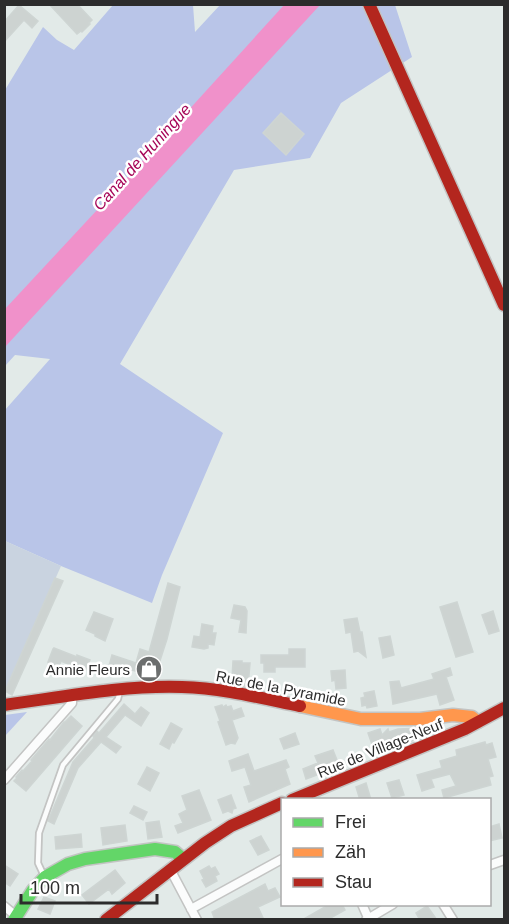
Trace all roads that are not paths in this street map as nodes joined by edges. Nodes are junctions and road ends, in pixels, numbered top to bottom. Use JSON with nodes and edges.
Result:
{"nodes":[{"id":1,"x":369,"y":4,"type":"edge"},
{"id":2,"x":504,"y":305,"type":"edge"},
{"id":3,"x":121,"y":689,"type":"junction"},
{"id":4,"x":72,"y":695,"type":"junction"},
{"id":5,"x":4,"y":705,"type":"edge"},
{"id":6,"x":504,"y":708,"type":"edge"},
{"id":7,"x":478,"y":723,"type":"junction"},
{"id":8,"x":4,"y":780,"type":"edge"},
{"id":9,"x":297,"y":798,"type":"edge"},
{"id":10,"x":281,"y":803,"type":"edge"},
{"id":11,"x":183,"y":859,"type":"junction"},
{"id":12,"x":281,"y":860,"type":"edge"},
{"id":13,"x":170,"y":869,"type":"junction"},
{"id":14,"x":45,"y":877,"type":"junction"},
{"id":15,"x":4,"y":906,"type":"edge"},
{"id":16,"x":390,"y":906,"type":"edge"},
{"id":17,"x":444,"y":906,"type":"edge"},
{"id":18,"x":191,"y":909,"type":"junction"},
{"id":19,"x":15,"y":918,"type":"edge"},
{"id":20,"x":368,"y":919,"type":"edge"},
{"id":21,"x":106,"y":920,"type":"edge"},
{"id":22,"x":196,"y":920,"type":"edge"},
{"id":23,"x":453,"y":920,"type":"edge"}],
"edges":[{"from":1,"to":2,"type":"street"},
{"from":3,"to":4,"type":"street","name":"Rue de la Pyramide"},
{"from":3,"to":7,"type":"street","name":"Rue de la Pyramide"},
{"from":3,"to":14,"type":"lane"},
{"from":4,"to":5,"type":"street","name":"Rue de la Pyramide"},
{"from":4,"to":8,"type":"street"},
{"from":6,"to":7,"type":"street","name":"Rue de Village-Neuf"},
{"from":7,"to":9,"type":"street","name":"Rue de Village-Neuf"},
{"from":10,"to":11,"type":"street"},
{"from":11,"to":13,"type":"street"},
{"from":11,"to":14,"type":"street"},
{"from":12,"to":18,"type":"street"},
{"from":13,"to":18,"type":"street"},
{"from":13,"to":21,"type":"street"},
{"from":14,"to":19,"type":"street"},
{"from":15,"to":19,"type":"street"},
{"from":16,"to":20,"type":"street"},
{"from":17,"to":23,"type":"street"},
{"from":18,"to":22,"type":"street"}]}
